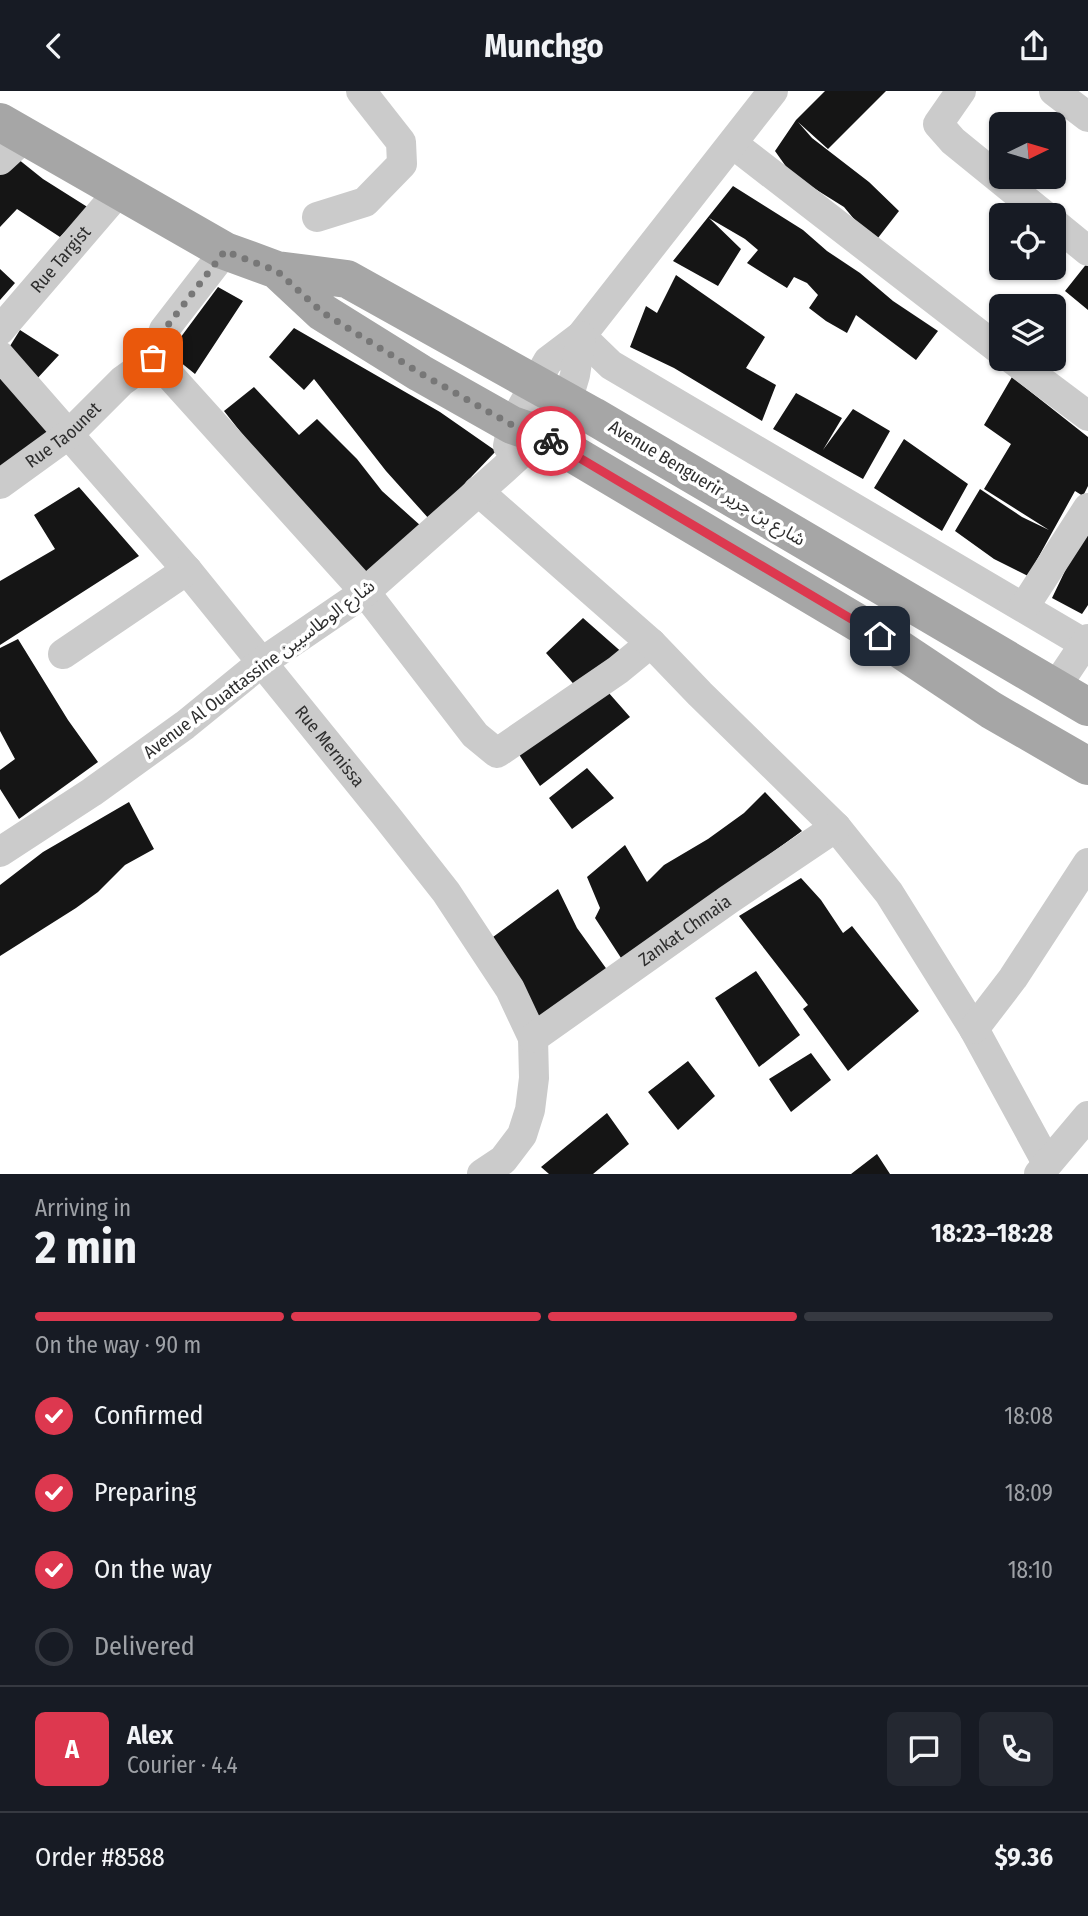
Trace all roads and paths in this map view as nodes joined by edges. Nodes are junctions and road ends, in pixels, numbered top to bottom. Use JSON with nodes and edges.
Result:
{"nodes":[{"id":1,"x":361,"y":91,"type":"edge"},
{"id":2,"x":773,"y":91,"type":"edge"},
{"id":3,"x":961,"y":91,"type":"edge"},
{"id":4,"x":1054,"y":91,"type":"edge"},
{"id":5,"x":1088,"y":117,"type":"edge"},
{"id":6,"x":8,"y":140,"type":"edge"},
{"id":7,"x":733,"y":144,"type":"junction"},
{"id":8,"x":121,"y":189,"type":"junction"},
{"id":9,"x":1029,"y":203,"type":"edge"},
{"id":10,"x":317,"y":217,"type":"dead end"},
{"id":11,"x":1066,"y":233,"type":"edge"},
{"id":12,"x":225,"y":251,"type":"junction"},
{"id":13,"x":1088,"y":251,"type":"edge"},
{"id":14,"x":277,"y":271,"type":"junction"},
{"id":15,"x":0,"y":330,"type":"edge"},
{"id":16,"x":581,"y":336,"type":"junction"},
{"id":17,"x":989,"y":342,"type":"edge"},
{"id":18,"x":0,"y":356,"type":"edge"},
{"id":19,"x":153,"y":358,"type":"junction"},
{"id":20,"x":1028,"y":371,"type":"edge"},
{"id":21,"x":535,"y":383,"type":"junction"},
{"id":22,"x":567,"y":402,"type":"junction"},
{"id":23,"x":1088,"y":416,"type":"edge"},
{"id":24,"x":527,"y":430,"type":"junction"},
{"id":25,"x":69,"y":434,"type":"junction"},
{"id":26,"x":0,"y":484,"type":"edge"},
{"id":27,"x":478,"y":491,"type":"junction"},
{"id":28,"x":1088,"y":508,"type":"edge"},
{"id":29,"x":187,"y":570,"type":"junction"},
{"id":30,"x":365,"y":592,"type":"junction"},
{"id":31,"x":1024,"y":607,"type":"junction"},
{"id":32,"x":1086,"y":642,"type":"edge"},
{"id":33,"x":651,"y":643,"type":"junction"},
{"id":34,"x":63,"y":654,"type":"dead end"},
{"id":35,"x":261,"y":663,"type":"junction"},
{"id":36,"x":1055,"y":688,"type":"junction"},
{"id":37,"x":1088,"y":707,"type":"edge"},
{"id":38,"x":1088,"y":767,"type":"edge"},
{"id":39,"x":836,"y":827,"type":"junction"},
{"id":40,"x":0,"y":852,"type":"edge"},
{"id":41,"x":1088,"y":863,"type":"edge"},
{"id":42,"x":974,"y":1029,"type":"junction"},
{"id":43,"x":533,"y":1038,"type":"junction"},
{"id":44,"x":1088,"y":1116,"type":"edge"},
{"id":45,"x":1043,"y":1168,"type":"edge"},
{"id":46,"x":499,"y":1169,"type":"edge"}],
"edges":[{"from":1,"to":10,"type":"street"},
{"from":2,"to":7,"type":"street","name":"Avenue Al Ouattassine شارع الوطاسيين"},
{"from":3,"to":9,"type":"street"},
{"from":4,"to":5,"type":"street"},
{"from":6,"to":8,"type":"main road","name":"Avenue Benguerir شارع بن جرير"},
{"from":7,"to":16,"type":"street","name":"Avenue Al Ouattassine شارع الوطاسيين"},
{"from":7,"to":17,"type":"street"},
{"from":8,"to":12,"type":"main road","name":"Avenue Benguerir شارع بن جرير"},
{"from":8,"to":15,"type":"street","name":"Rue Targist"},
{"from":11,"to":13,"type":"street"},
{"from":12,"to":14,"type":"main road","name":"Avenue Benguerir شارع بن جرير"},
{"from":12,"to":19,"type":"street","name":"Rue Taounet"},
{"from":14,"to":21,"type":"main road","name":"Avenue Benguerir شارع بن جرير"},
{"from":14,"to":24,"type":"main road","name":"Avenue Benguerir شارع بن جرير"},
{"from":16,"to":21,"type":"street","name":"Avenue Al Ouattassine شارع الوطاسيين"},
{"from":16,"to":22,"type":"street","name":"Avenue Al Ouattassine شارع الوطاسيين"},
{"from":16,"to":31,"type":"street"},
{"from":18,"to":25,"type":"street","name":"Rue Mernissa"},
{"from":19,"to":25,"type":"street","name":"Rue Taounet"},
{"from":19,"to":30,"type":"street"},
{"from":20,"to":23,"type":"street"},
{"from":21,"to":22,"type":"main road","name":"Avenue Benguerir شارع بن جرير"},
{"from":21,"to":24,"type":"street","name":"Avenue Al Ouattassine شارع الوطاسيين"},
{"from":22,"to":24,"type":"street","name":"Avenue Al Ouattassine شارع الوطاسيين"},
{"from":22,"to":36,"type":"main road","name":"Avenue Benguerir شارع بن جرير"},
{"from":24,"to":27,"type":"street","name":"Avenue Al Ouattassine شارع الوطاسيين"},
{"from":24,"to":38,"type":"main road","name":"Avenue Benguerir شارع بن جرير"},
{"from":25,"to":26,"type":"street","name":"Rue Taounet"},
{"from":25,"to":29,"type":"street","name":"Rue Mernissa"},
{"from":27,"to":30,"type":"street","name":"Avenue Al Ouattassine شارع الوطاسيين"},
{"from":27,"to":33,"type":"street"},
{"from":28,"to":31,"type":"street"},
{"from":29,"to":34,"type":"street"},
{"from":29,"to":35,"type":"street","name":"Rue Mernissa"},
{"from":30,"to":33,"type":"street"},
{"from":30,"to":35,"type":"street","name":"Avenue Al Ouattassine شارع الوطاسيين"},
{"from":31,"to":32,"type":"street"},
{"from":32,"to":36,"type":"street"},
{"from":33,"to":39,"type":"street"},
{"from":35,"to":40,"type":"street","name":"Avenue Al Ouattassine شارع الوطاسيين"},
{"from":35,"to":43,"type":"street","name":"Rue Mernissa"},
{"from":36,"to":37,"type":"main road","name":"Avenue Benguerir شارع بن جرير"},
{"from":39,"to":42,"type":"street"},
{"from":39,"to":43,"type":"street","name":"Zankat Chmaia"},
{"from":41,"to":42,"type":"street"},
{"from":42,"to":45,"type":"street"},
{"from":43,"to":46,"type":"street","name":"Rue Mernissa"},
{"from":44,"to":45,"type":"street"}]}
